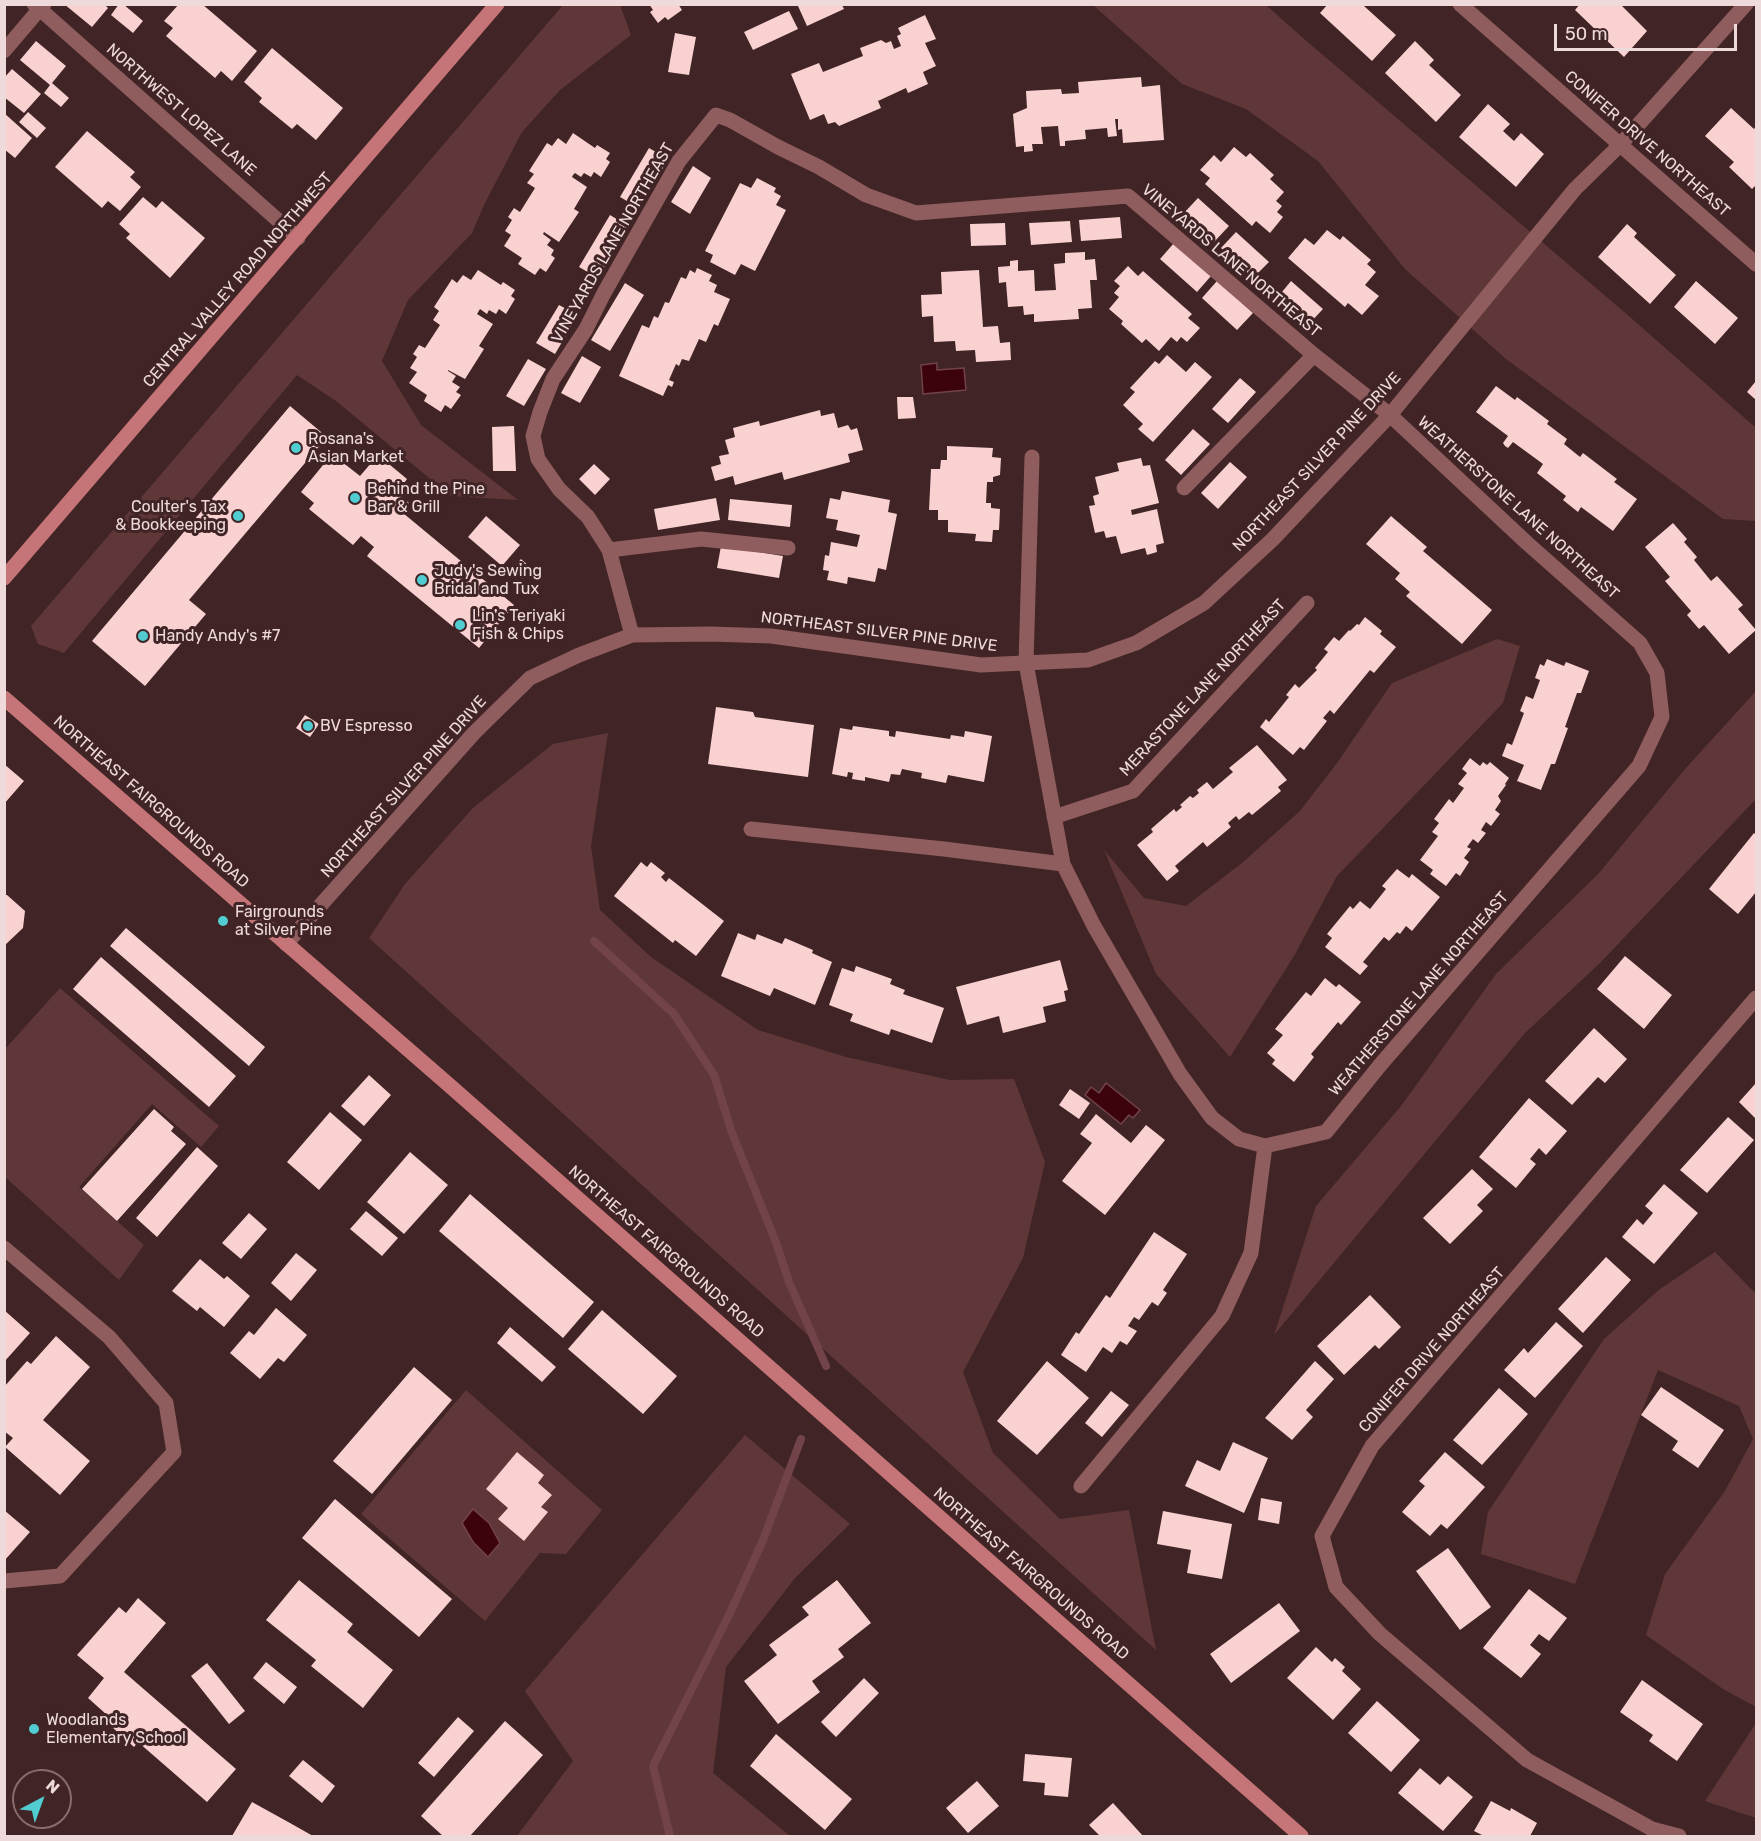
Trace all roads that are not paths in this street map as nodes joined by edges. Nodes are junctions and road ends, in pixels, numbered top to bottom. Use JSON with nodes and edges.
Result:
{"nodes":[{"id":1,"x":497,"y":4,"type":"edge"},
{"id":2,"x":1460,"y":4,"type":"edge"},
{"id":3,"x":1746,"y":4,"type":"edge"},
{"id":4,"x":39,"y":6,"type":"edge"},
{"id":5,"x":4,"y":51,"type":"edge"},
{"id":6,"x":1621,"y":144,"type":"junction"},
{"id":7,"x":298,"y":238,"type":"junction"},
{"id":8,"x":1756,"y":264,"type":"edge"},
{"id":9,"x":1314,"y":355,"type":"junction"},
{"id":10,"x":1390,"y":415,"type":"junction"},
{"id":11,"x":1032,"y":457,"type":"dead end"},
{"id":12,"x":1184,"y":488,"type":"dead end"},
{"id":13,"x":788,"y":548,"type":"dead end"},
{"id":14,"x":609,"y":550,"type":"junction"},
{"id":15,"x":4,"y":578,"type":"edge"},
{"id":16,"x":1307,"y":603,"type":"dead end"},
{"id":17,"x":632,"y":635,"type":"junction"},
{"id":18,"x":1026,"y":663,"type":"junction"},
{"id":19,"x":4,"y":698,"type":"edge"},
{"id":20,"x":1054,"y":817,"type":"junction"},
{"id":21,"x":751,"y":830,"type":"dead end"},
{"id":22,"x":1063,"y":864,"type":"junction"},
{"id":23,"x":286,"y":944,"type":"junction"},
{"id":24,"x":1756,"y":998,"type":"edge"},
{"id":25,"x":1265,"y":1146,"type":"junction"},
{"id":26,"x":4,"y":1248,"type":"edge"},
{"id":27,"x":1081,"y":1486,"type":"dead end"},
{"id":28,"x":4,"y":1581,"type":"edge"},
{"id":29,"x":1301,"y":1836,"type":"edge"},
{"id":30,"x":1679,"y":1836,"type":"edge"}],
"edges":[{"from":1,"to":7,"type":"main road","name":"CENTRAL VALLEY ROAD NORTHWEST"},
{"from":2,"to":6,"type":"street","name":"CONIFER DRIVE NORTHEAST"},
{"from":3,"to":6,"type":"street","name":"NORTHEAST SILVER PINE DRIVE"},
{"from":4,"to":5,"type":"street","name":"NORTHWEST LOPEZ LANE"},
{"from":4,"to":7,"type":"street","name":"NORTHWEST LOPEZ LANE"},
{"from":6,"to":8,"type":"street","name":"CONIFER DRIVE NORTHEAST"},
{"from":6,"to":10,"type":"street","name":"NORTHEAST SILVER PINE DRIVE"},
{"from":7,"to":15,"type":"main road","name":"CENTRAL VALLEY ROAD NORTHWEST"},
{"from":9,"to":10,"type":"street","name":"VINEYARDS LANE NORTHEAST"},
{"from":9,"to":12,"type":"street"},
{"from":9,"to":14,"type":"street","name":"VINEYARDS LANE NORTHEAST"},
{"from":10,"to":18,"type":"street","name":"NORTHEAST SILVER PINE DRIVE"},
{"from":10,"to":25,"type":"street","name":"WEATHERSTONE LANE NORTHEAST"},
{"from":11,"to":18,"type":"street"},
{"from":13,"to":14,"type":"street"},
{"from":14,"to":17,"type":"street","name":"VINEYARDS LANE NORTHEAST"},
{"from":16,"to":20,"type":"street","name":"MERASTONE LANE NORTHEAST"},
{"from":17,"to":18,"type":"street","name":"NORTHEAST SILVER PINE DRIVE"},
{"from":17,"to":23,"type":"street","name":"NORTHEAST SILVER PINE DRIVE"},
{"from":18,"to":20,"type":"street"},
{"from":19,"to":23,"type":"main road","name":"NORTHEAST FAIRGROUNDS ROAD"},
{"from":20,"to":22,"type":"street"},
{"from":21,"to":22,"type":"street"},
{"from":22,"to":25,"type":"street"},
{"from":23,"to":29,"type":"main road","name":"NORTHEAST FAIRGROUNDS ROAD"},
{"from":24,"to":30,"type":"street","name":"CONIFER DRIVE NORTHEAST"},
{"from":25,"to":27,"type":"street"},
{"from":26,"to":28,"type":"street"}]}
